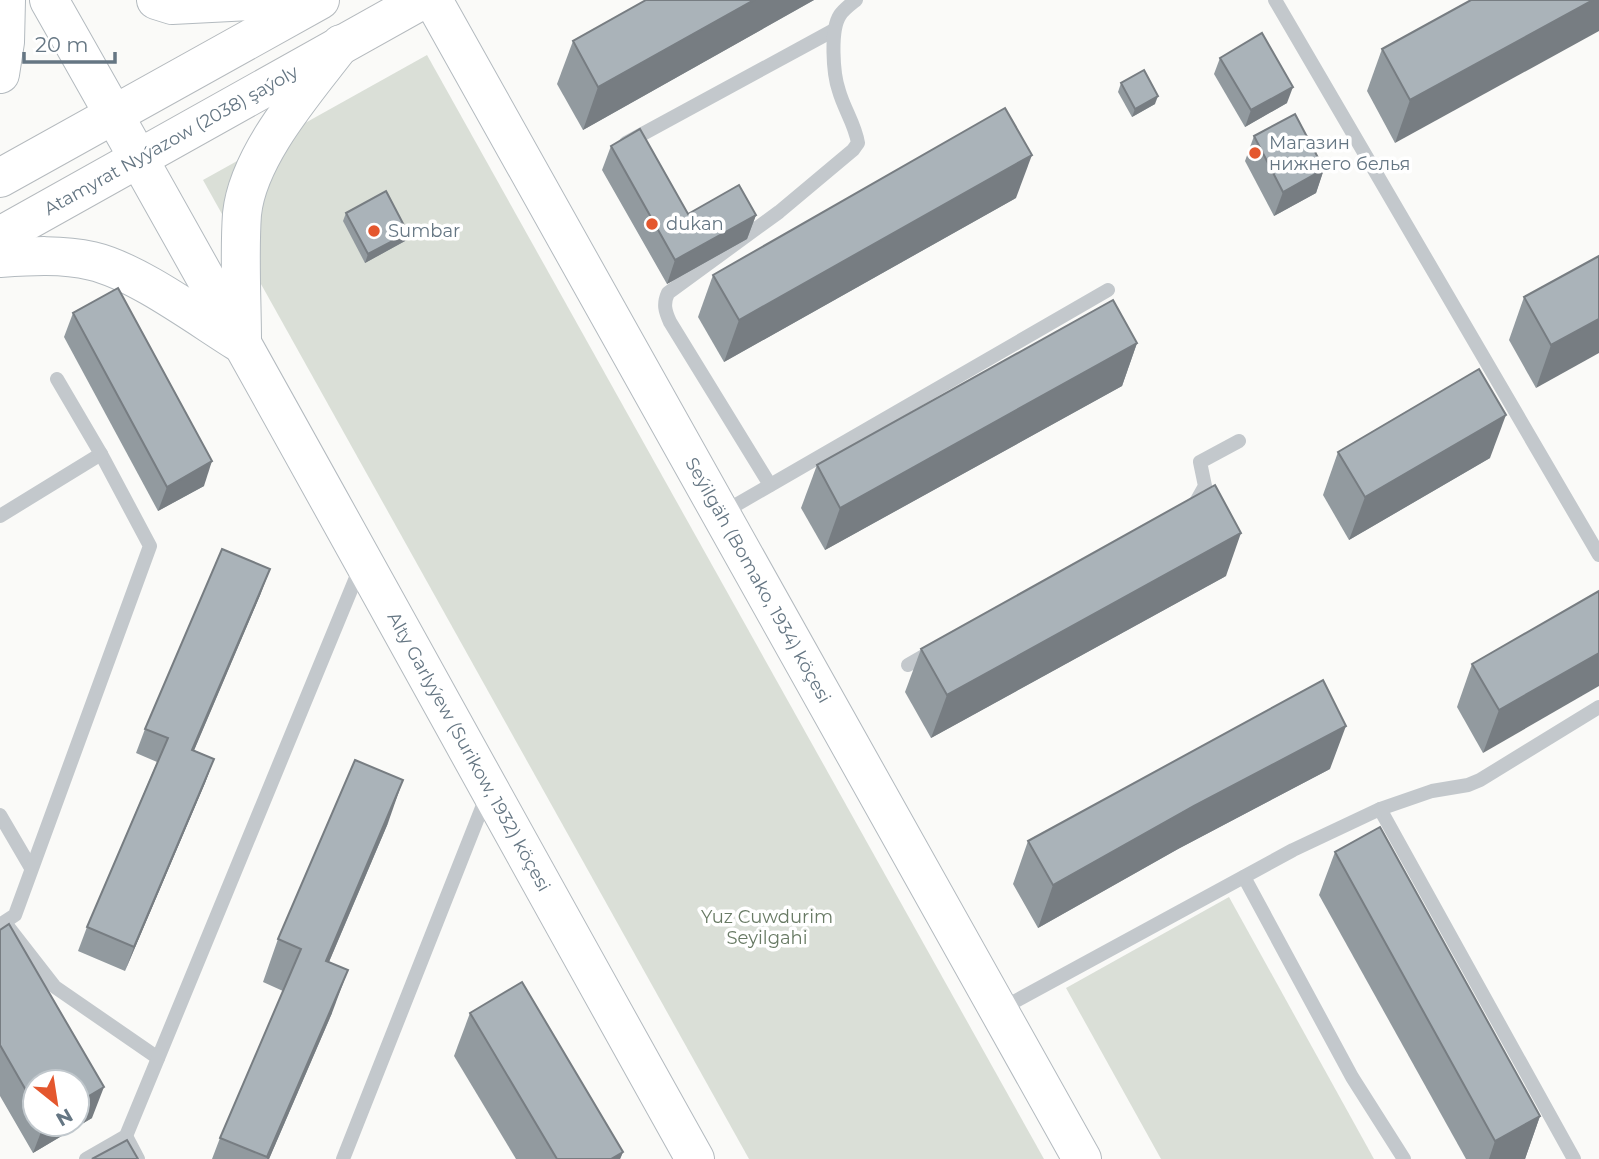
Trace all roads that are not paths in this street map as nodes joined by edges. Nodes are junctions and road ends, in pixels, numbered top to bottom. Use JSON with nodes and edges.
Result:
{"nodes":[{"id":1,"x":6,"y":0,"type":"edge"},
{"id":2,"x":49,"y":0,"type":"edge"},
{"id":3,"x":156,"y":0,"type":"edge"},
{"id":4,"x":272,"y":0,"type":"edge"},
{"id":5,"x":320,"y":0,"type":"edge"},
{"id":6,"x":422,"y":0,"type":"edge"},
{"id":7,"x":433,"y":0,"type":"edge"},
{"id":8,"x":856,"y":0,"type":"edge"},
{"id":9,"x":1275,"y":0,"type":"edge"},
{"id":10,"x":835,"y":30,"type":"junction"},
{"id":11,"x":341,"y":44,"type":"junction"},
{"id":12,"x":0,"y":74,"type":"edge"},
{"id":13,"x":114,"y":114,"type":"junction"},
{"id":14,"x":611,"y":151,"type":"edge"},
{"id":15,"x":139,"y":158,"type":"junction"},
{"id":16,"x":0,"y":178,"type":"edge"},
{"id":17,"x":0,"y":236,"type":"edge"},
{"id":18,"x":0,"y":258,"type":"edge"},
{"id":19,"x":1108,"y":290,"type":"dead end"},
{"id":20,"x":242,"y":345,"type":"junction"},
{"id":21,"x":57,"y":379,"type":"dead end"},
{"id":22,"x":1239,"y":441,"type":"dead end"},
{"id":23,"x":102,"y":454,"type":"junction"},
{"id":24,"x":770,"y":485,"type":"junction"},
{"id":25,"x":1181,"y":513,"type":"edge"},
{"id":26,"x":721,"y":514,"type":"junction"},
{"id":27,"x":0,"y":516,"type":"edge"},
{"id":28,"x":1599,"y":555,"type":"edge"},
{"id":29,"x":364,"y":559,"type":"junction"},
{"id":30,"x":943,"y":645,"type":"edge"},
{"id":31,"x":908,"y":665,"type":"dead end"},
{"id":32,"x":1599,"y":708,"type":"edge"},
{"id":33,"x":489,"y":791,"type":"junction"},
{"id":34,"x":1380,"y":810,"type":"junction"},
{"id":35,"x":0,"y":815,"type":"edge"},
{"id":36,"x":31,"y":867,"type":"junction"},
{"id":37,"x":1244,"y":877,"type":"junction"},
{"id":38,"x":2,"y":923,"type":"edge"},
{"id":39,"x":997,"y":1010,"type":"junction"},
{"id":40,"x":158,"y":1058,"type":"junction"},
{"id":41,"x":126,"y":1136,"type":"junction"},
{"id":42,"x":86,"y":1159,"type":"edge"},
{"id":43,"x":138,"y":1159,"type":"edge"},
{"id":44,"x":343,"y":1159,"type":"edge"},
{"id":45,"x":695,"y":1159,"type":"edge"},
{"id":46,"x":1082,"y":1159,"type":"edge"},
{"id":47,"x":1404,"y":1159,"type":"edge"},
{"id":48,"x":1574,"y":1159,"type":"edge"}],
"edges":[{"from":1,"to":12,"type":"street"},
{"from":2,"to":13,"type":"street","name":"Alty Garlyýew (Surikow, 1932) köçesi"},
{"from":3,"to":4,"type":"street"},
{"from":5,"to":13,"type":"street"},
{"from":6,"to":11,"type":"street","name":"Atamyrat Nyýazow (2038) şaýoly"},
{"from":7,"to":26,"type":"street","name":"Seýilgäh (Bomako, 1934) köçesi"},
{"from":8,"to":10,"type":"lane"},
{"from":9,"to":28,"type":"lane"},
{"from":10,"to":14,"type":"lane"},
{"from":10,"to":24,"type":"lane"},
{"from":11,"to":15,"type":"street","name":"Atamyrat Nyýazow (2038) şaýoly"},
{"from":11,"to":20,"type":"street","name":"Atamyrat Nyýazow (2038) şaýoly"},
{"from":13,"to":15,"type":"street","name":"Alty Garlyýew (Surikow, 1932) köçesi"},
{"from":13,"to":16,"type":"street"},
{"from":15,"to":17,"type":"street","name":"Atamyrat Nyýazow (2038) şaýoly"},
{"from":15,"to":20,"type":"street","name":"Alty Garlyýew (Surikow, 1932) köçesi"},
{"from":18,"to":20,"type":"street","name":"Alty Garlyýew (Surikow, 1932) köçesi"},
{"from":19,"to":24,"type":"lane"},
{"from":20,"to":29,"type":"street","name":"Alty Garlyýew (Surikow, 1932) köçesi"},
{"from":21,"to":23,"type":"lane"},
{"from":22,"to":25,"type":"lane"},
{"from":23,"to":27,"type":"lane"},
{"from":23,"to":36,"type":"lane"},
{"from":24,"to":26,"type":"lane"},
{"from":26,"to":39,"type":"street","name":"Seýilgäh (Bomako, 1934) köçesi"},
{"from":29,"to":33,"type":"street","name":"Alty Garlyýew (Surikow, 1932) köçesi"},
{"from":29,"to":40,"type":"lane"},
{"from":30,"to":31,"type":"lane"},
{"from":32,"to":34,"type":"lane"},
{"from":33,"to":44,"type":"lane"},
{"from":33,"to":45,"type":"street","name":"Alty Garlyýew (Surikow, 1932) köçesi"},
{"from":34,"to":37,"type":"lane"},
{"from":34,"to":48,"type":"lane"},
{"from":35,"to":36,"type":"lane"},
{"from":36,"to":38,"type":"lane"},
{"from":37,"to":39,"type":"lane"},
{"from":37,"to":47,"type":"lane"},
{"from":38,"to":40,"type":"lane"},
{"from":39,"to":46,"type":"street","name":"Seýilgäh (Bomako, 1934) köçesi"},
{"from":40,"to":41,"type":"lane"},
{"from":41,"to":42,"type":"lane"},
{"from":41,"to":43,"type":"lane"}]}
